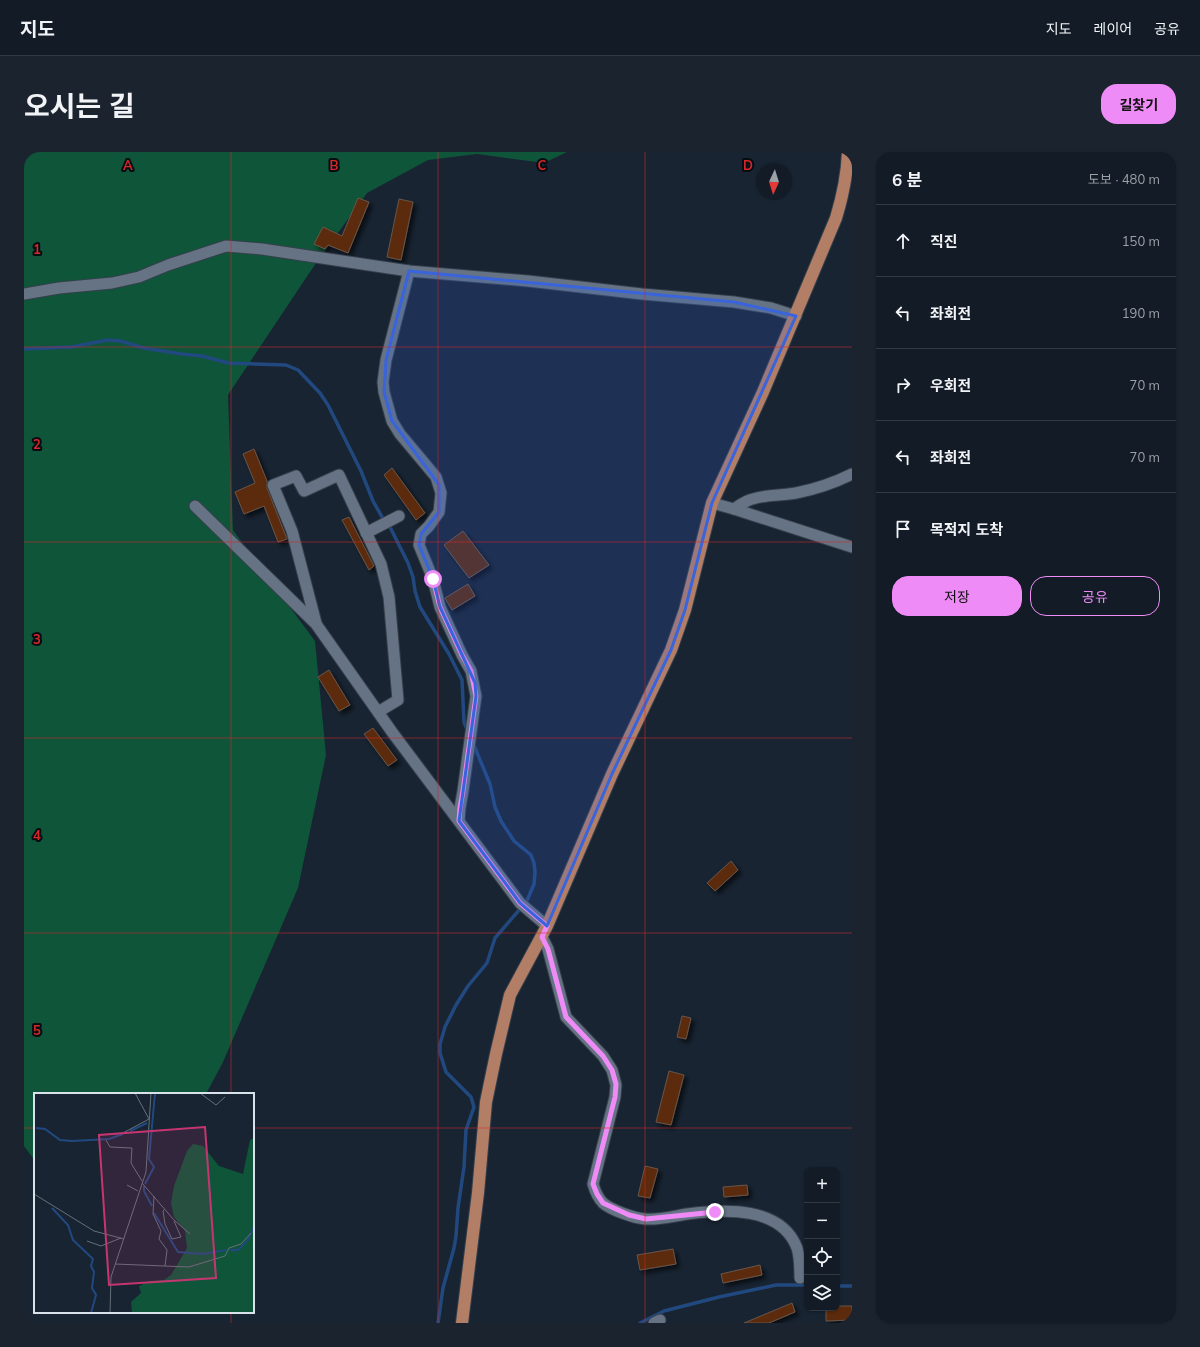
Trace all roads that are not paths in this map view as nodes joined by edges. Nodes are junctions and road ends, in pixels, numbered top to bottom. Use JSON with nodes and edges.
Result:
{"nodes":[{"id":1,"x":848,"y":152,"type":"edge"},
{"id":2,"x":409,"y":271,"type":"junction"},
{"id":3,"x":24,"y":294,"type":"edge"},
{"id":4,"x":796,"y":316,"type":"junction"},
{"id":5,"x":852,"y":474,"type":"edge"},
{"id":6,"x":712,"y":503,"type":"junction"},
{"id":7,"x":195,"y":506,"type":"dead end"},
{"id":8,"x":734,"y":509,"type":"junction"},
{"id":9,"x":396,"y":518,"type":"dead end"},
{"id":10,"x":366,"y":533,"type":"junction"},
{"id":11,"x":852,"y":547,"type":"edge"},
{"id":12,"x":316,"y":624,"type":"junction"},
{"id":13,"x":378,"y":712,"type":"junction"},
{"id":14,"x":459,"y":821,"type":"junction"},
{"id":15,"x":544,"y":932,"type":"junction"},
{"id":16,"x":800,"y":1278,"type":"dead end"},
{"id":17,"x":462,"y":1323,"type":"edge"}],
"edges":[{"from":1,"to":4,"type":"main road"},
{"from":2,"to":3,"type":"street"},
{"from":2,"to":4,"type":"street"},
{"from":2,"to":14,"type":"street"},
{"from":4,"to":6,"type":"main road"},
{"from":5,"to":8,"type":"street"},
{"from":6,"to":8,"type":"street"},
{"from":6,"to":15,"type":"main road"},
{"from":7,"to":12,"type":"street"},
{"from":8,"to":11,"type":"street"},
{"from":9,"to":10,"type":"street"},
{"from":10,"to":12,"type":"street"},
{"from":10,"to":13,"type":"street"},
{"from":12,"to":13,"type":"street"},
{"from":13,"to":14,"type":"street"},
{"from":14,"to":15,"type":"street"},
{"from":15,"to":16,"type":"street"},
{"from":15,"to":17,"type":"main road"}]}
